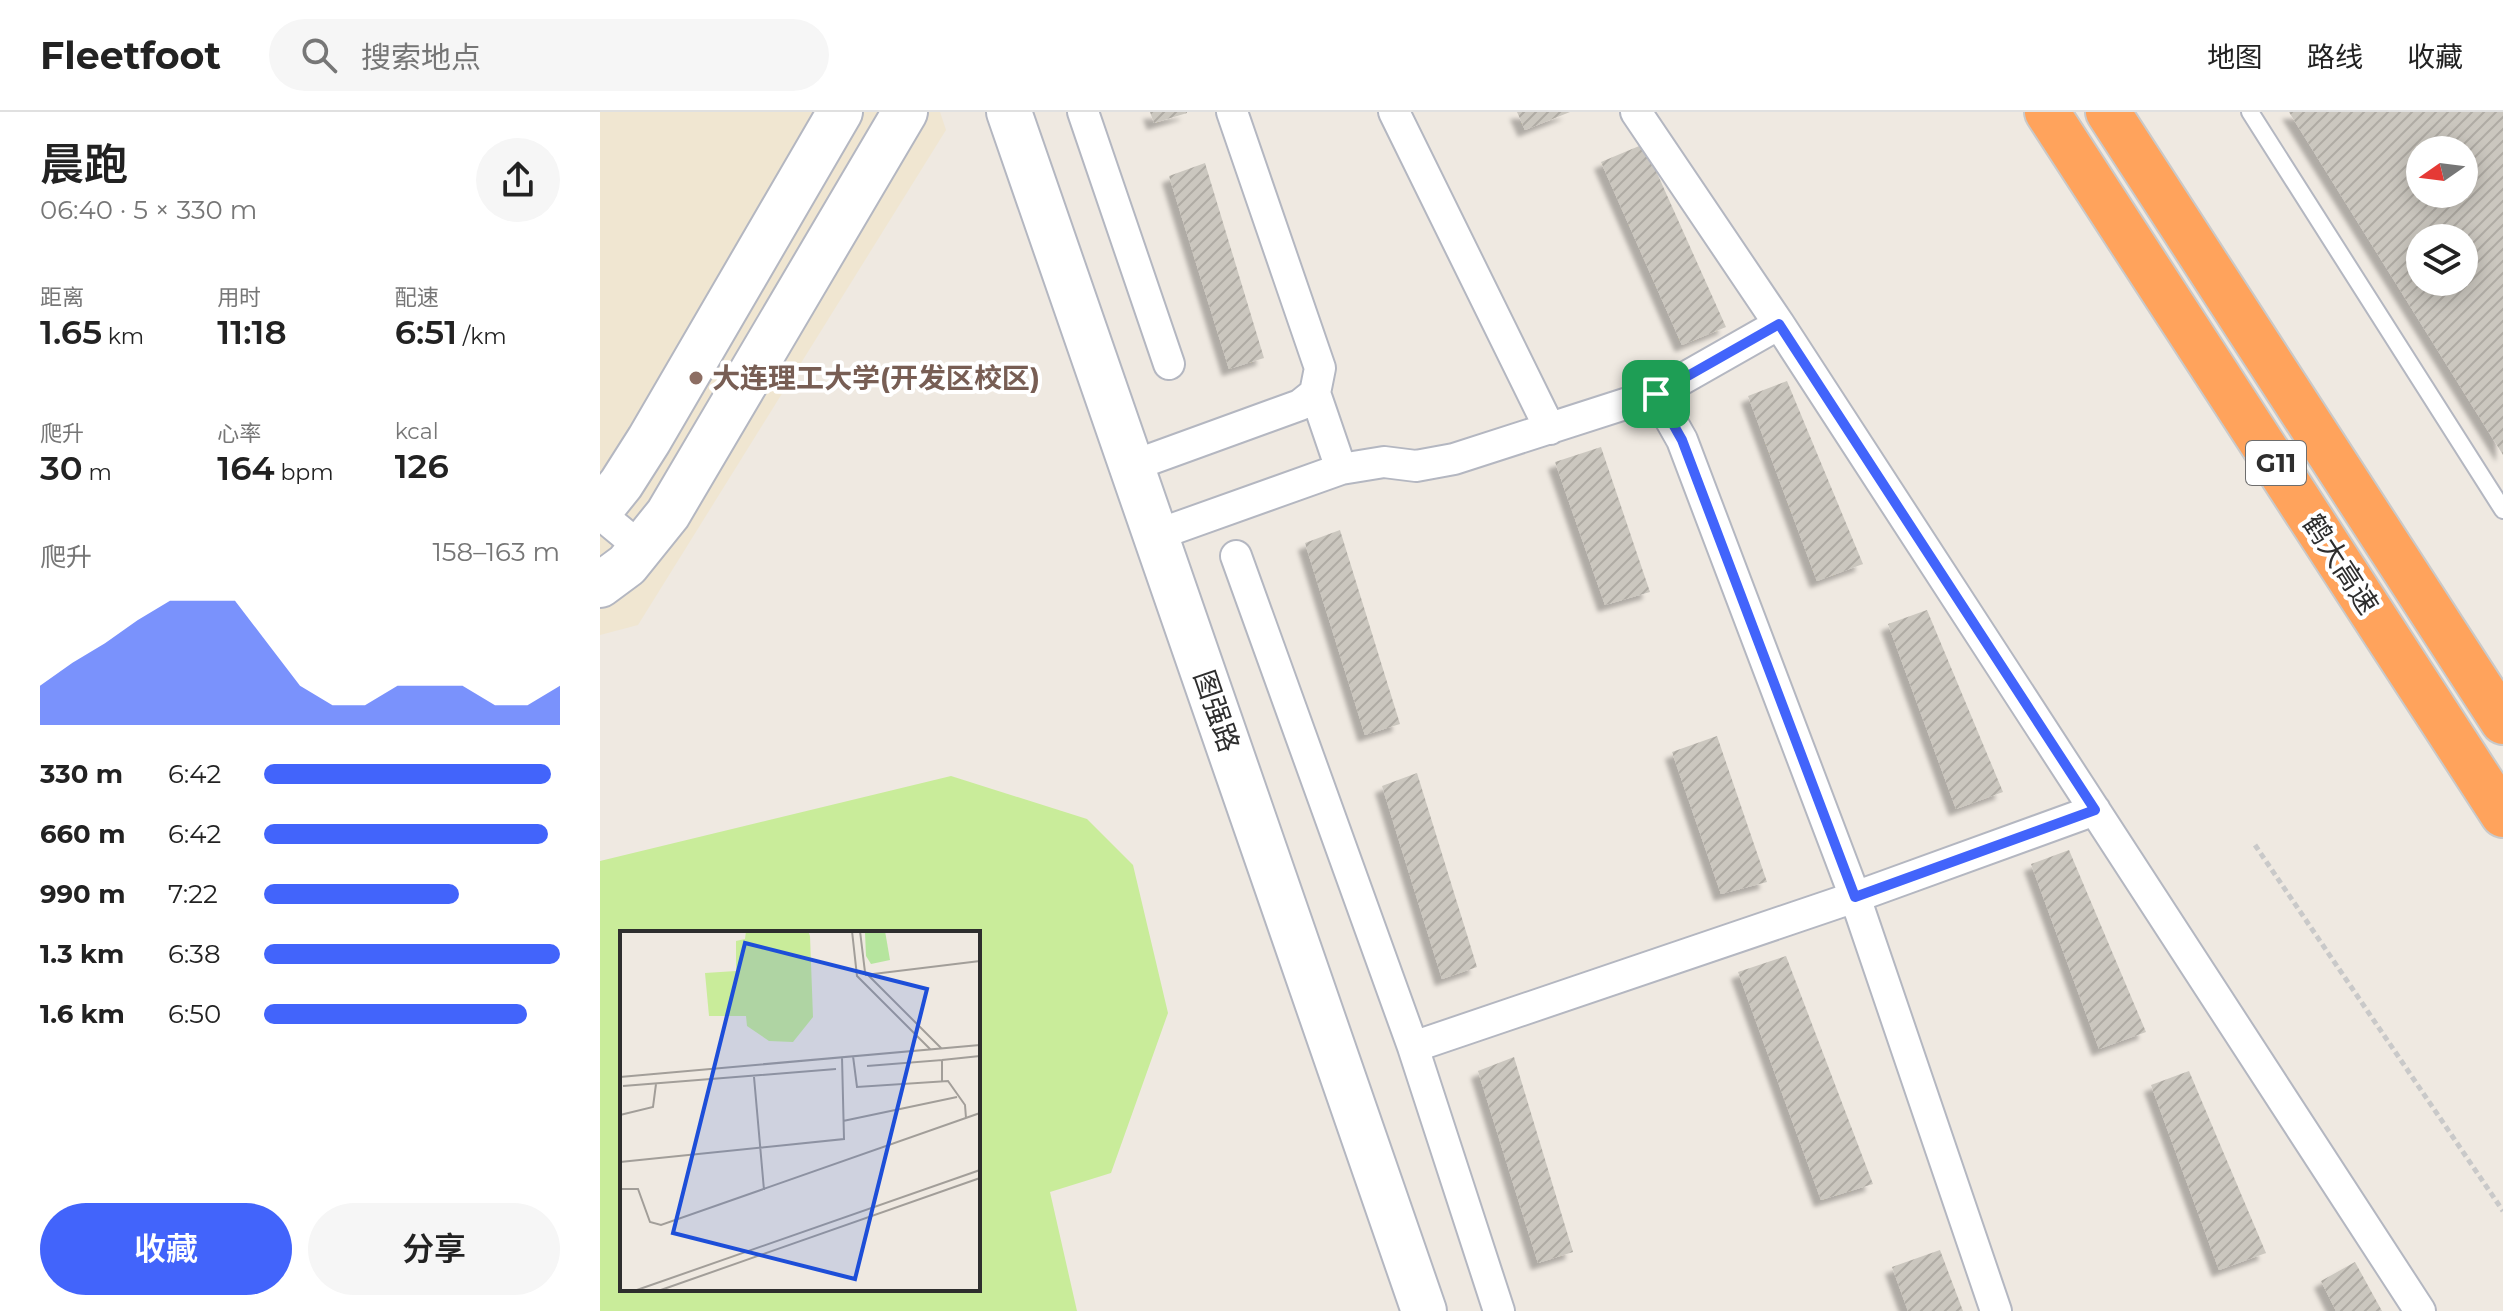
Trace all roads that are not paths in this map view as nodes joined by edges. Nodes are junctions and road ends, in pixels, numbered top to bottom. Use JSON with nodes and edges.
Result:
{"nodes":[{"id":1,"x":840,"y":112,"type":"edge"},
{"id":2,"x":905,"y":112,"type":"edge"},
{"id":3,"x":1009,"y":112,"type":"edge"},
{"id":4,"x":1083,"y":112,"type":"edge"},
{"id":5,"x":1232,"y":112,"type":"edge"},
{"id":6,"x":1394,"y":112,"type":"edge"},
{"id":7,"x":1636,"y":112,"type":"edge"},
{"id":8,"x":2047,"y":112,"type":"edge"},
{"id":9,"x":2108,"y":112,"type":"edge"},
{"id":10,"x":2250,"y":112,"type":"edge"},
{"id":11,"x":1779,"y":324,"type":"junction"},
{"id":12,"x":1169,"y":364,"type":"dead end"},
{"id":13,"x":1315,"y":393,"type":"junction"},
{"id":14,"x":1656,"y":394,"type":"junction"},
{"id":15,"x":1550,"y":429,"type":"junction"},
{"id":16,"x":1132,"y":466,"type":"junction"},
{"id":17,"x":1341,"y":469,"type":"junction"},
{"id":18,"x":2503,"y":510,"type":"edge"},
{"id":19,"x":600,"y":512,"type":"edge"},
{"id":20,"x":1156,"y":535,"type":"junction"},
{"id":21,"x":641,"y":548,"type":"junction"},
{"id":22,"x":1236,"y":556,"type":"dead end"},
{"id":23,"x":600,"y":585,"type":"edge"},
{"id":24,"x":2503,"y":722,"type":"edge"},
{"id":25,"x":2095,"y":810,"type":"junction"},
{"id":26,"x":2503,"y":815,"type":"edge"},
{"id":27,"x":1855,"y":897,"type":"junction"},
{"id":28,"x":1413,"y":1047,"type":"junction"},
{"id":29,"x":1424,"y":1311,"type":"edge"},
{"id":30,"x":1499,"y":1311,"type":"edge"},
{"id":31,"x":1996,"y":1311,"type":"edge"},
{"id":32,"x":2420,"y":1311,"type":"edge"}],
"edges":[{"from":1,"to":19,"type":"street"},
{"from":2,"to":21,"type":"street"},
{"from":3,"to":16,"type":"street","name":"图强路"},
{"from":4,"to":12,"type":"street"},
{"from":5,"to":13,"type":"street"},
{"from":6,"to":15,"type":"street"},
{"from":7,"to":11,"type":"street"},
{"from":8,"to":26,"type":"highway","name":"鹤大高速","number":"G11"},
{"from":9,"to":24,"type":"highway","name":"鹤大高速","number":"G11"},
{"from":10,"to":18,"type":"lane"},
{"from":11,"to":14,"type":"street"},
{"from":11,"to":25,"type":"street"},
{"from":13,"to":16,"type":"street"},
{"from":13,"to":17,"type":"street"},
{"from":14,"to":15,"type":"street"},
{"from":14,"to":27,"type":"street"},
{"from":15,"to":17,"type":"street"},
{"from":16,"to":20,"type":"street","name":"图强路"},
{"from":17,"to":20,"type":"street"},
{"from":19,"to":21,"type":"street"},
{"from":20,"to":29,"type":"street","name":"图强路"},
{"from":21,"to":23,"type":"street"},
{"from":22,"to":28,"type":"street"},
{"from":25,"to":27,"type":"street"},
{"from":25,"to":32,"type":"street"},
{"from":27,"to":28,"type":"street"},
{"from":27,"to":31,"type":"street"},
{"from":28,"to":30,"type":"street"}]}
